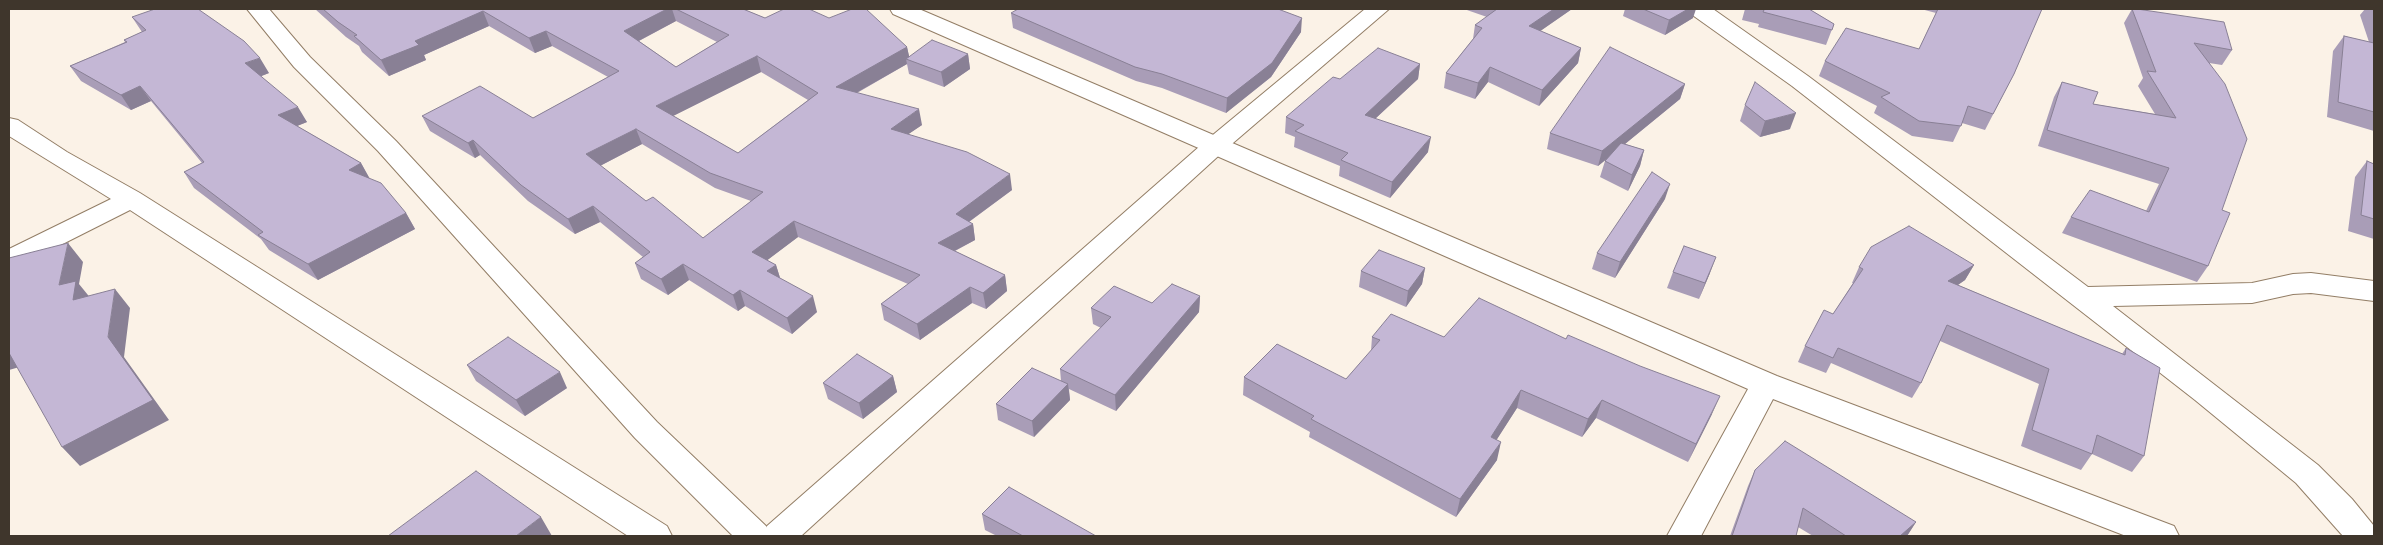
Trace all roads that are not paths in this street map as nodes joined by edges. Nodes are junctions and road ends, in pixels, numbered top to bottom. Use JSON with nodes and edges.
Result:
{"nodes":[{"id":1,"x":258,"y":9,"type":"edge"},
{"id":2,"x":901,"y":9,"type":"edge"},
{"id":3,"x":1378,"y":9,"type":"edge"},
{"id":4,"x":1699,"y":9,"type":"edge"},
{"id":5,"x":16,"y":138,"type":"edge"},
{"id":6,"x":1217,"y":144,"type":"junction"},
{"id":7,"x":131,"y":199,"type":"junction"},
{"id":8,"x":9,"y":260,"type":"edge"},
{"id":9,"x":2374,"y":291,"type":"edge"},
{"id":10,"x":2081,"y":297,"type":"junction"},
{"id":11,"x":1766,"y":384,"type":"junction"},
{"id":12,"x":655,"y":536,"type":"edge"},
{"id":13,"x":754,"y":536,"type":"edge"},
{"id":14,"x":779,"y":536,"type":"edge"},
{"id":15,"x":1684,"y":536,"type":"edge"},
{"id":16,"x":2162,"y":536,"type":"edge"},
{"id":17,"x":2362,"y":536,"type":"edge"}],
"edges":[{"from":1,"to":13,"type":"main road"},
{"from":2,"to":6,"type":"main road"},
{"from":3,"to":6,"type":"main road"},
{"from":4,"to":10,"type":"main road"},
{"from":5,"to":7,"type":"main road"},
{"from":6,"to":11,"type":"main road"},
{"from":6,"to":14,"type":"main road"},
{"from":7,"to":8,"type":"main road"},
{"from":7,"to":12,"type":"main road"},
{"from":9,"to":10,"type":"main road"},
{"from":10,"to":17,"type":"main road"},
{"from":11,"to":15,"type":"main road"},
{"from":11,"to":16,"type":"main road"}]}
